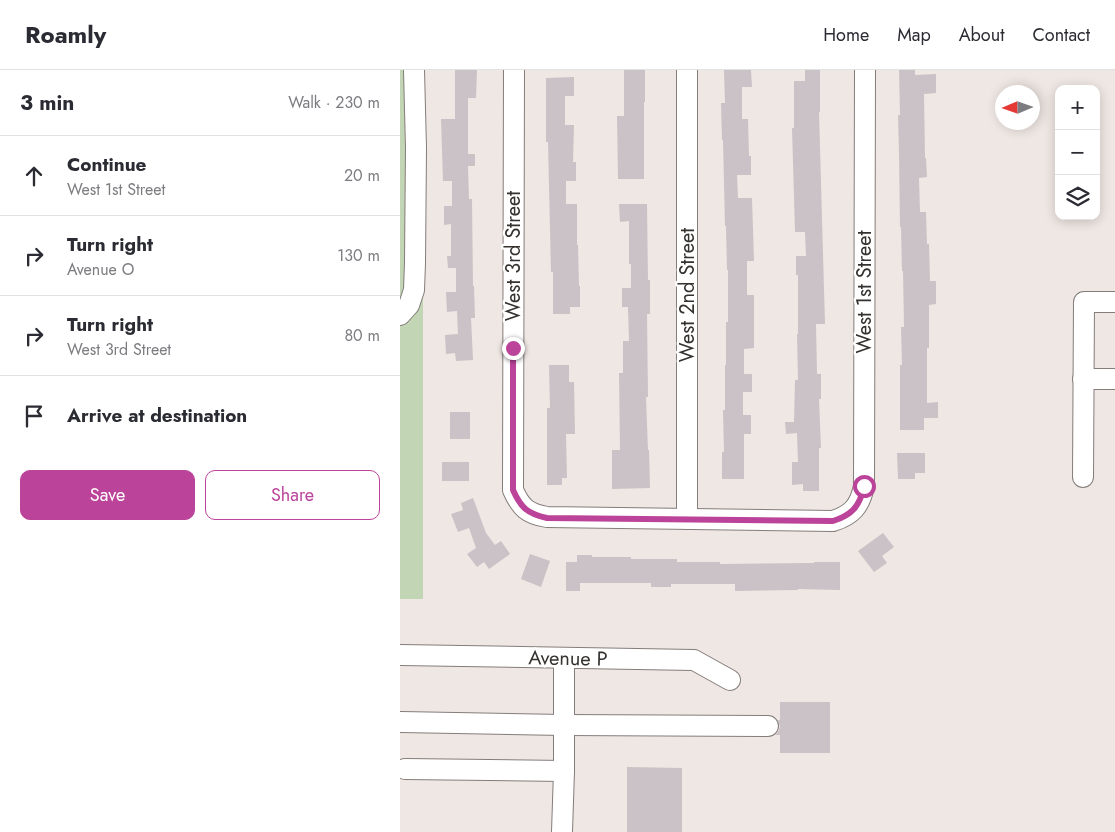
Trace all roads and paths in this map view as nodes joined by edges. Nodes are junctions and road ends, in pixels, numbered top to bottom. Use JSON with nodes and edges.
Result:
{"nodes":[{"id":1,"x":414,"y":70,"type":"edge"},
{"id":2,"x":514,"y":70,"type":"edge"},
{"id":3,"x":687,"y":70,"type":"edge"},
{"id":4,"x":865,"y":70,"type":"edge"},
{"id":5,"x":1115,"y":302,"type":"edge"},
{"id":6,"x":400,"y":315,"type":"edge"},
{"id":7,"x":1084,"y":379,"type":"junction"},
{"id":8,"x":1115,"y":379,"type":"edge"},
{"id":9,"x":1082,"y":477,"type":"dead end"},
{"id":10,"x":687,"y":519,"type":"junction"},
{"id":11,"x":400,"y":655,"type":"edge"},
{"id":12,"x":564,"y":658,"type":"junction"},
{"id":13,"x":730,"y":680,"type":"dead end"},
{"id":14,"x":401,"y":722,"type":"edge"},
{"id":15,"x":564,"y":725,"type":"junction"},
{"id":16,"x":768,"y":726,"type":"dead end"},
{"id":17,"x":404,"y":769,"type":"dead end"},
{"id":18,"x":564,"y":771,"type":"junction"},
{"id":19,"x":562,"y":832,"type":"edge"}],
"edges":[{"from":1,"to":6,"type":"street"},
{"from":2,"to":10,"type":"street","name":"West 3rd Street"},
{"from":3,"to":10,"type":"street","name":"West 2nd Street"},
{"from":4,"to":10,"type":"street","name":"West 1st Street"},
{"from":5,"to":7,"type":"street"},
{"from":7,"to":8,"type":"street"},
{"from":7,"to":9,"type":"street"},
{"from":11,"to":12,"type":"street","name":"Avenue P"},
{"from":12,"to":13,"type":"street","name":"Avenue P"},
{"from":12,"to":15,"type":"street"},
{"from":14,"to":15,"type":"street"},
{"from":15,"to":16,"type":"street"},
{"from":15,"to":18,"type":"street"},
{"from":17,"to":18,"type":"street"},
{"from":18,"to":19,"type":"street"}]}
